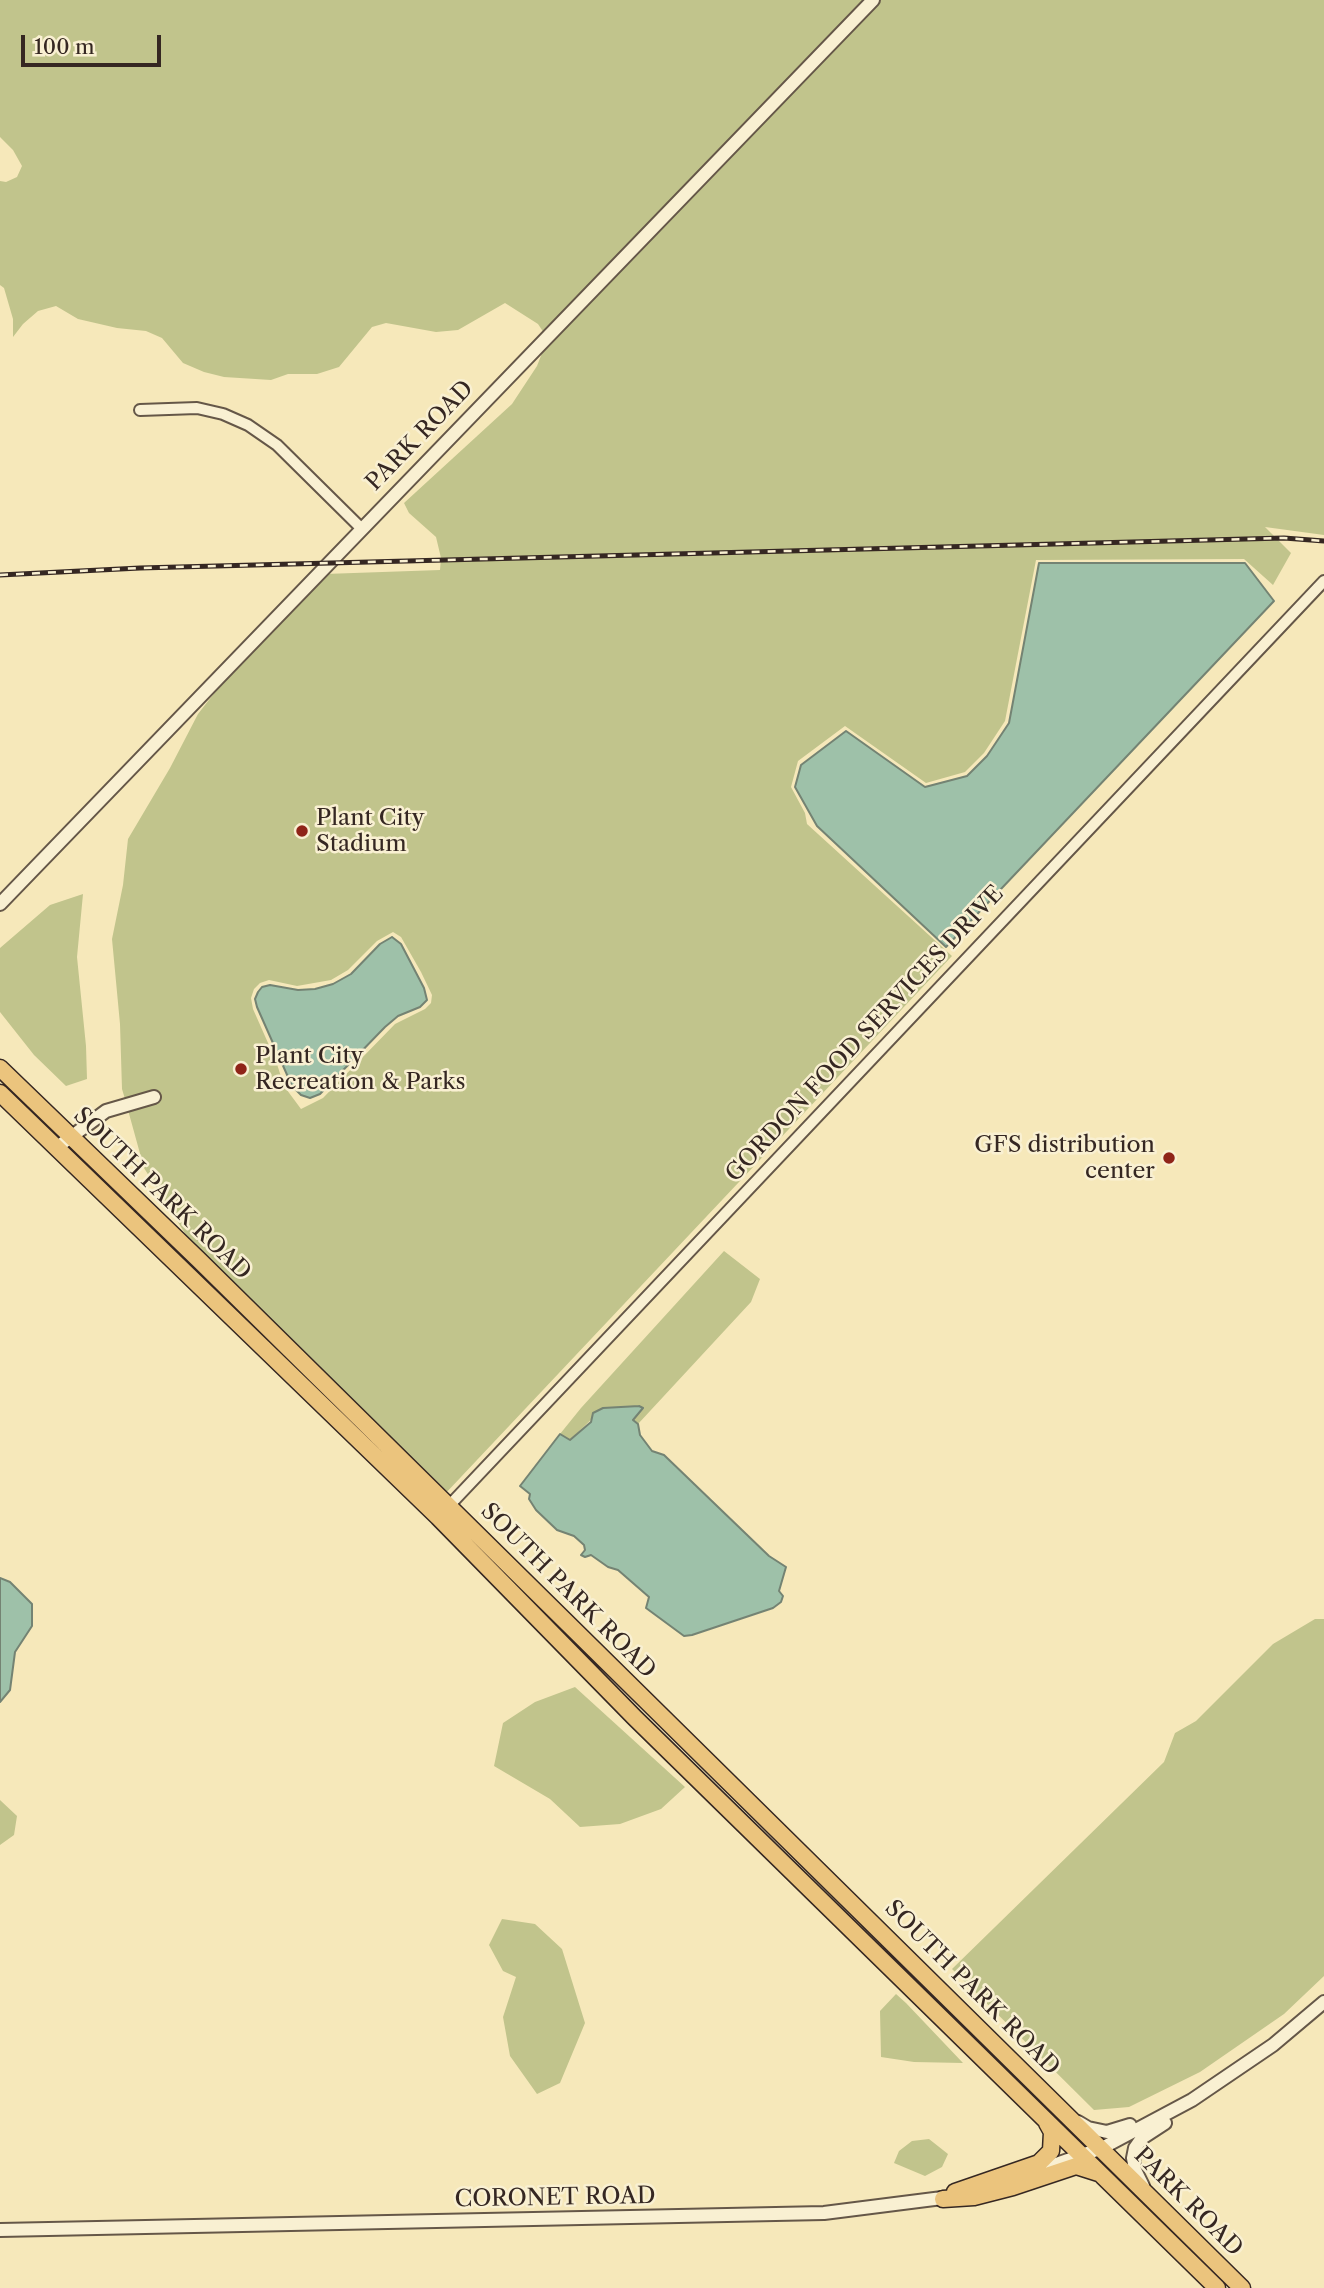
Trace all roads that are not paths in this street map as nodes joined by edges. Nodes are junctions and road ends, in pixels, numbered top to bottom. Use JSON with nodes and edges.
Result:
{"nodes":[{"id":1,"x":873,"y":0,"type":"edge"},
{"id":2,"x":140,"y":410,"type":"dead end"},
{"id":3,"x":362,"y":529,"type":"junction"},
{"id":4,"x":1324,"y":581,"type":"edge"},
{"id":5,"x":0,"y":904,"type":"edge"},
{"id":6,"x":0,"y":1068,"type":"edge"},
{"id":7,"x":7,"y":1079,"type":"edge"},
{"id":8,"x":0,"y":1093,"type":"edge"},
{"id":9,"x":154,"y":1097,"type":"dead end"},
{"id":10,"x":63,"y":1143,"type":"junction"},
{"id":11,"x":173,"y":1261,"type":"junction"},
{"id":12,"x":338,"y":1399,"type":"junction"},
{"id":13,"x":443,"y":1512,"type":"junction"},
{"id":14,"x":1324,"y":2002,"type":"edge"},
{"id":15,"x":974,"y":2049,"type":"junction"},
{"id":16,"x":1192,"y":2100,"type":"junction"},
{"id":17,"x":1071,"y":2118,"type":"junction"},
{"id":18,"x":1046,"y":2120,"type":"junction"},
{"id":19,"x":1102,"y":2148,"type":"junction"},
{"id":20,"x":1082,"y":2155,"type":"junction"},
{"id":21,"x":1101,"y":2174,"type":"junction"},
{"id":22,"x":1146,"y":2192,"type":"junction"},
{"id":23,"x":939,"y":2199,"type":"junction"},
{"id":24,"x":0,"y":2230,"type":"edge"},
{"id":25,"x":1190,"y":2261,"type":"junction"},
{"id":26,"x":1215,"y":2262,"type":"junction"},
{"id":27,"x":1217,"y":2288,"type":"edge"},
{"id":28,"x":1226,"y":2288,"type":"edge"},
{"id":29,"x":1242,"y":2288,"type":"edge"}],
"edges":[{"from":1,"to":3,"type":"street","name":"PARK ROAD"},
{"from":2,"to":3,"type":"street"},
{"from":3,"to":5,"type":"street","name":"PARK ROAD"},
{"from":4,"to":13,"type":"street","name":"GORDON FOOD SERVICES DRIVE"},
{"from":6,"to":7,"type":"main road","name":"SOUTH PARK ROAD"},
{"from":7,"to":10,"type":"main road","name":"SOUTH PARK ROAD"},
{"from":8,"to":10,"type":"main road","name":"SOUTH PARK ROAD"},
{"from":9,"to":10,"type":"street"},
{"from":10,"to":11,"type":"main road","name":"SOUTH PARK ROAD"},
{"from":10,"to":12,"type":"main road","name":"SOUTH PARK ROAD"},
{"from":11,"to":12,"type":"main road"},
{"from":11,"to":13,"type":"main road","name":"SOUTH PARK ROAD"},
{"from":12,"to":13,"type":"main road","name":"SOUTH PARK ROAD"},
{"from":13,"to":15,"type":"main road","name":"SOUTH PARK ROAD"},
{"from":13,"to":17,"type":"main road","name":"SOUTH PARK ROAD"},
{"from":14,"to":16,"type":"street"},
{"from":15,"to":18,"type":"main road","name":"SOUTH PARK ROAD"},
{"from":15,"to":19,"type":"main road"},
{"from":16,"to":17,"type":"street"},
{"from":16,"to":19,"type":"street","name":"CORONET ROAD"},
{"from":16,"to":22,"type":"street"},
{"from":17,"to":19,"type":"main road","name":"SOUTH PARK ROAD"},
{"from":18,"to":20,"type":"main road","name":"SOUTH PARK ROAD"},
{"from":18,"to":23,"type":"main road"},
{"from":19,"to":20,"type":"street","name":"CORONET ROAD"},
{"from":19,"to":22,"type":"main road","name":"PARK ROAD"},
{"from":20,"to":21,"type":"main road","name":"PARK ROAD"},
{"from":20,"to":23,"type":"street","name":"CORONET ROAD"},
{"from":20,"to":26,"type":"main road"},
{"from":21,"to":23,"type":"main road"},
{"from":21,"to":25,"type":"main road","name":"PARK ROAD"},
{"from":22,"to":26,"type":"main road","name":"PARK ROAD"},
{"from":23,"to":24,"type":"street","name":"CORONET ROAD"},
{"from":25,"to":27,"type":"main road","name":"PARK ROAD"},
{"from":25,"to":28,"type":"main road"},
{"from":26,"to":29,"type":"main road","name":"PARK ROAD"}]}
